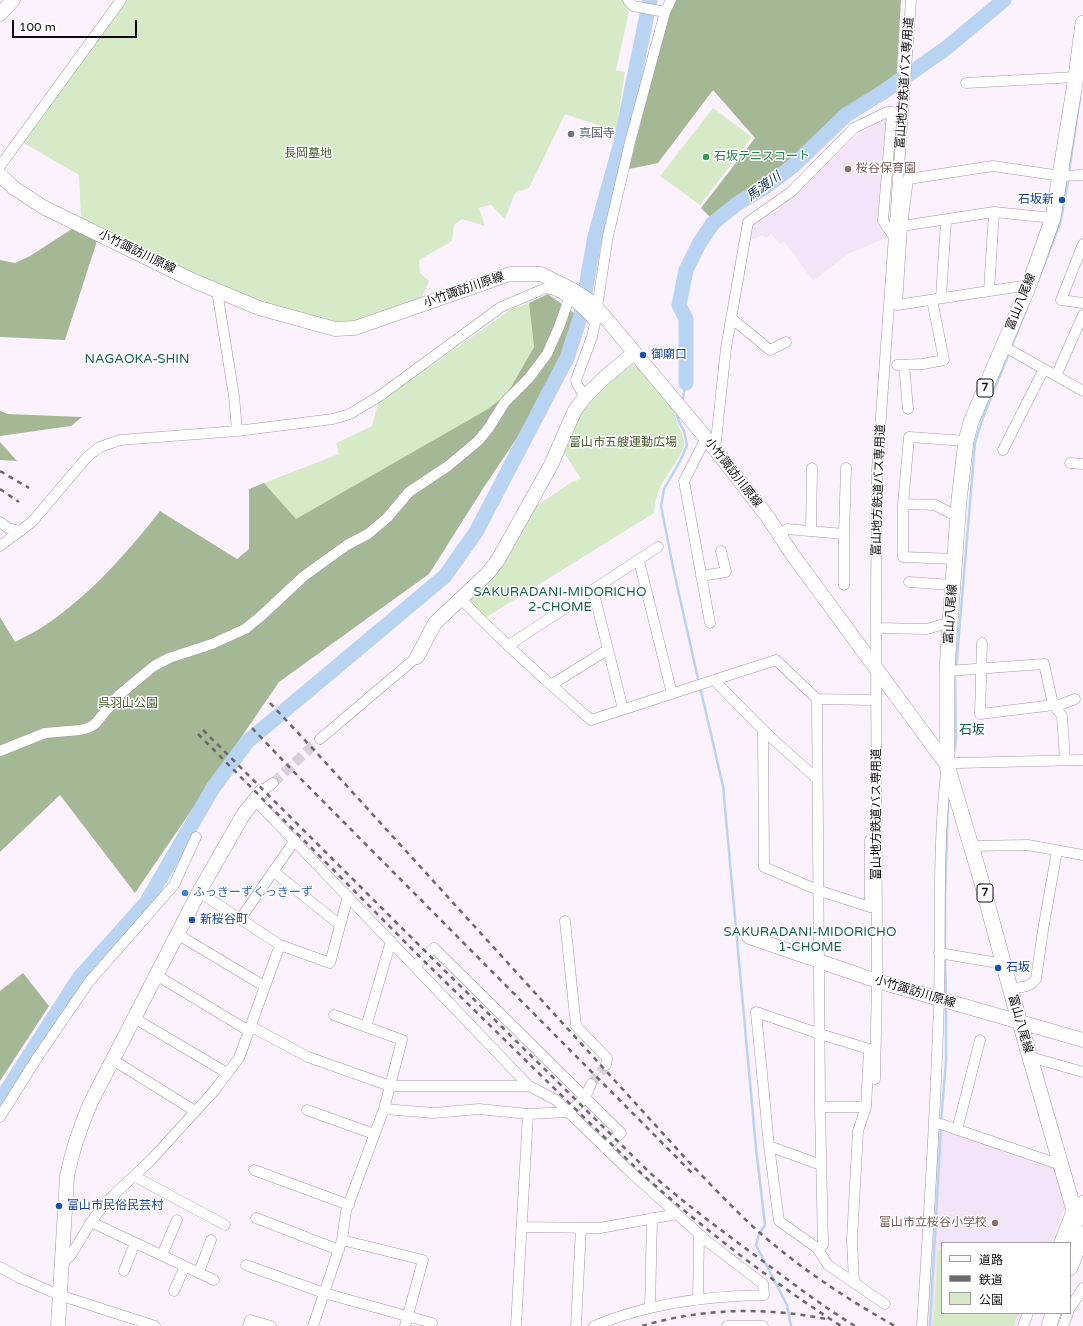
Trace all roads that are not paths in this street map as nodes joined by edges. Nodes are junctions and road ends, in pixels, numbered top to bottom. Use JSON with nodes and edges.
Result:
{"nodes":[{"id":1,"x":13,"y":0,"type":"edge"},
{"id":2,"x":121,"y":0,"type":"edge"},
{"id":3,"x":671,"y":0,"type":"edge"},
{"id":4,"x":911,"y":0,"type":"edge"},
{"id":5,"x":631,"y":3,"type":"edge"},
{"id":6,"x":665,"y":12,"type":"junction"},
{"id":7,"x":0,"y":14,"type":"edge"},
{"id":8,"x":1083,"y":23,"type":"edge"},
{"id":9,"x":1079,"y":78,"type":"edge"},
{"id":10,"x":966,"y":83,"type":"dead end"},
{"id":11,"x":0,"y":166,"type":"edge"},
{"id":12,"x":0,"y":175,"type":"edge"},
{"id":13,"x":1061,"y":176,"type":"junction"},
{"id":14,"x":1083,"y":176,"type":"edge"},
{"id":15,"x":994,"y":212,"type":"junction"},
{"id":16,"x":1053,"y":218,"type":"junction"},
{"id":17,"x":946,"y":220,"type":"junction"},
{"id":18,"x":902,"y":226,"type":"junction"},
{"id":19,"x":894,"y":237,"type":"junction"},
{"id":20,"x":1083,"y":244,"type":"edge"},
{"id":21,"x":1029,"y":285,"type":"junction"},
{"id":22,"x":217,"y":290,"type":"junction"},
{"id":23,"x":989,"y":291,"type":"junction"},
{"id":24,"x":571,"y":294,"type":"junction"},
{"id":25,"x":936,"y":299,"type":"junction"},
{"id":26,"x":1083,"y":303,"type":"edge"},
{"id":27,"x":595,"y":305,"type":"junction"},
{"id":28,"x":1083,"y":315,"type":"edge"},
{"id":29,"x":731,"y":318,"type":"junction"},
{"id":30,"x":786,"y":342,"type":"dead end"},
{"id":31,"x":1003,"y":346,"type":"junction"},
{"id":32,"x":634,"y":353,"type":"junction"},
{"id":33,"x":1044,"y":369,"type":"junction"},
{"id":34,"x":1056,"y":376,"type":"junction"},
{"id":35,"x":1083,"y":391,"type":"edge"},
{"id":36,"x":585,"y":397,"type":"junction"},
{"id":37,"x":908,"y":409,"type":"dead end"},
{"id":38,"x":237,"y":431,"type":"junction"},
{"id":39,"x":706,"y":438,"type":"junction"},
{"id":40,"x":966,"y":441,"type":"junction"},
{"id":41,"x":715,"y":450,"type":"junction"},
{"id":42,"x":1002,"y":450,"type":"dead end"},
{"id":43,"x":1070,"y":463,"type":"dead end"},
{"id":44,"x":1083,"y":464,"type":"edge"},
{"id":45,"x":812,"y":468,"type":"dead end"},
{"id":46,"x":846,"y":468,"type":"dead end"},
{"id":47,"x":903,"y":504,"type":"junction"},
{"id":48,"x":958,"y":517,"type":"junction"},
{"id":49,"x":0,"y":522,"type":"edge"},
{"id":50,"x":21,"y":531,"type":"junction"},
{"id":51,"x":811,"y":531,"type":"junction"},
{"id":52,"x":778,"y":534,"type":"junction"},
{"id":53,"x":844,"y":534,"type":"junction"},
{"id":54,"x":0,"y":546,"type":"edge"},
{"id":55,"x":658,"y":547,"type":"dead end"},
{"id":56,"x":721,"y":551,"type":"dead end"},
{"id":57,"x":955,"y":559,"type":"junction"},
{"id":58,"x":638,"y":561,"type":"junction"},
{"id":59,"x":701,"y":576,"type":"junction"},
{"id":60,"x":909,"y":582,"type":"dead end"},
{"id":61,"x":844,"y":585,"type":"dead end"},
{"id":62,"x":953,"y":585,"type":"junction"},
{"id":63,"x":593,"y":590,"type":"junction"},
{"id":64,"x":461,"y":599,"type":"junction"},
{"id":65,"x":710,"y":623,"type":"dead end"},
{"id":66,"x":950,"y":624,"type":"junction"},
{"id":67,"x":876,"y":628,"type":"junction"},
{"id":68,"x":982,"y":643,"type":"dead end"},
{"id":69,"x":509,"y":646,"type":"junction"},
{"id":70,"x":607,"y":650,"type":"junction"},
{"id":71,"x":417,"y":657,"type":"joint"},
{"id":72,"x":873,"y":665,"type":"junction"},
{"id":73,"x":981,"y":668,"type":"junction"},
{"id":74,"x":947,"y":670,"type":"junction"},
{"id":75,"x":714,"y":680,"type":"junction"},
{"id":76,"x":551,"y":685,"type":"junction"},
{"id":77,"x":672,"y":694,"type":"junction"},
{"id":78,"x":1075,"y":699,"type":"dead end"},
{"id":79,"x":817,"y":700,"type":"junction"},
{"id":80,"x":870,"y":700,"type":"junction"},
{"id":81,"x":1053,"y":704,"type":"junction"},
{"id":82,"x":623,"y":709,"type":"junction"},
{"id":83,"x":763,"y":730,"type":"junction"},
{"id":84,"x":320,"y":739,"type":"tunnel mouth"},
{"id":85,"x":0,"y":751,"type":"edge"},
{"id":86,"x":1065,"y":760,"type":"junction"},
{"id":87,"x":1083,"y":760,"type":"edge"},
{"id":88,"x":947,"y":765,"type":"junction"},
{"id":89,"x":818,"y":779,"type":"junction"},
{"id":90,"x":264,"y":791,"type":"joint"},
{"id":91,"x":196,"y":837,"type":"dead end"},
{"id":92,"x":295,"y":840,"type":"junction"},
{"id":93,"x":970,"y":846,"type":"junction"},
{"id":94,"x":1057,"y":851,"type":"junction"},
{"id":95,"x":1083,"y":855,"type":"edge"},
{"id":96,"x":273,"y":871,"type":"junction"},
{"id":97,"x":820,"y":891,"type":"junction"},
{"id":98,"x":199,"y":892,"type":"junction"},
{"id":99,"x":348,"y":896,"type":"junction"},
{"id":100,"x":241,"y":918,"type":"junction"},
{"id":101,"x":564,"y":921,"type":"dead end"},
{"id":102,"x":340,"y":925,"type":"junction"},
{"id":103,"x":177,"y":934,"type":"junction"},
{"id":104,"x":749,"y":937,"type":"dead end"},
{"id":105,"x":391,"y":941,"type":"junction"},
{"id":106,"x":280,"y":944,"type":"junction"},
{"id":107,"x":939,"y":953,"type":"junction"},
{"id":108,"x":819,"y":961,"type":"junction"},
{"id":109,"x":1004,"y":964,"type":"junction"},
{"id":110,"x":415,"y":966,"type":"junction"},
{"id":111,"x":156,"y":976,"type":"junction"},
{"id":112,"x":878,"y":981,"type":"junction"},
{"id":113,"x":264,"y":986,"type":"junction"},
{"id":114,"x":1010,"y":988,"type":"junction"},
{"id":115,"x":939,"y":999,"type":"junction"},
{"id":116,"x":334,"y":1015,"type":"dead end"},
{"id":117,"x":134,"y":1018,"type":"junction"},
{"id":118,"x":1020,"y":1022,"type":"junction"},
{"id":119,"x":366,"y":1027,"type":"junction"},
{"id":120,"x":250,"y":1029,"type":"junction"},
{"id":121,"x":820,"y":1034,"type":"junction"},
{"id":122,"x":980,"y":1040,"type":"dead end"},
{"id":123,"x":1083,"y":1040,"type":"edge"},
{"id":124,"x":1030,"y":1057,"type":"junction"},
{"id":125,"x":113,"y":1060,"type":"junction"},
{"id":126,"x":606,"y":1065,"type":"dead end"},
{"id":127,"x":1083,"y":1072,"type":"edge"},
{"id":128,"x":227,"y":1073,"type":"junction"},
{"id":129,"x":875,"y":1079,"type":"dead end"},
{"id":130,"x":590,"y":1084,"type":"tunnel mouth"},
{"id":131,"x":390,"y":1086,"type":"junction"},
{"id":132,"x":529,"y":1086,"type":"junction"},
{"id":133,"x":585,"y":1098,"type":"junction"},
{"id":134,"x":820,"y":1107,"type":"junction"},
{"id":135,"x":866,"y":1107,"type":"junction"},
{"id":136,"x":384,"y":1109,"type":"junction"},
{"id":137,"x":307,"y":1110,"type":"dead end"},
{"id":138,"x":195,"y":1111,"type":"junction"},
{"id":139,"x":569,"y":1112,"type":"junction"},
{"id":140,"x":528,"y":1114,"type":"junction"},
{"id":141,"x":0,"y":1117,"type":"edge"},
{"id":142,"x":935,"y":1122,"type":"junction"},
{"id":143,"x":957,"y":1130,"type":"junction"},
{"id":144,"x":374,"y":1134,"type":"junction"},
{"id":145,"x":769,"y":1146,"type":"junction"},
{"id":146,"x":605,"y":1148,"type":"junction"},
{"id":147,"x":822,"y":1165,"type":"junction"},
{"id":148,"x":1061,"y":1165,"type":"junction"},
{"id":149,"x":254,"y":1170,"type":"dead end"},
{"id":150,"x":134,"y":1176,"type":"junction"},
{"id":151,"x":349,"y":1204,"type":"junction"},
{"id":152,"x":1078,"y":1205,"type":"edge"},
{"id":153,"x":677,"y":1214,"type":"junction"},
{"id":154,"x":256,"y":1218,"type":"dead end"},
{"id":155,"x":652,"y":1218,"type":"junction"},
{"id":156,"x":177,"y":1220,"type":"dead end"},
{"id":157,"x":91,"y":1222,"type":"junction"},
{"id":158,"x":225,"y":1225,"type":"dead end"},
{"id":159,"x":522,"y":1227,"type":"junction"},
{"id":160,"x":581,"y":1228,"type":"junction"},
{"id":161,"x":699,"y":1234,"type":"junction"},
{"id":162,"x":1083,"y":1234,"type":"edge"},
{"id":163,"x":211,"y":1240,"type":"dead end"},
{"id":164,"x":342,"y":1240,"type":"junction"},
{"id":165,"x":1060,"y":1242,"type":"edge"},
{"id":166,"x":1068,"y":1242,"type":"edge"},
{"id":167,"x":135,"y":1243,"type":"junction"},
{"id":168,"x":817,"y":1248,"type":"junction"},
{"id":169,"x":339,"y":1250,"type":"junction"},
{"id":170,"x":162,"y":1255,"type":"junction"},
{"id":171,"x":61,"y":1265,"type":"junction"},
{"id":172,"x":246,"y":1265,"type":"dead end"},
{"id":173,"x":1071,"y":1265,"type":"edge"},
{"id":174,"x":185,"y":1266,"type":"junction"},
{"id":175,"x":0,"y":1267,"type":"edge"},
{"id":176,"x":124,"y":1271,"type":"dead end"},
{"id":177,"x":198,"y":1272,"type":"junction"},
{"id":178,"x":214,"y":1280,"type":"dead end"},
{"id":179,"x":854,"y":1282,"type":"junction"},
{"id":180,"x":1083,"y":1288,"type":"edge"},
{"id":181,"x":174,"y":1291,"type":"dead end"},
{"id":182,"x":324,"y":1293,"type":"junction"},
{"id":183,"x":59,"y":1295,"type":"junction"},
{"id":184,"x":698,"y":1299,"type":"junction"},
{"id":185,"x":885,"y":1304,"type":"dead end"},
{"id":186,"x":1076,"y":1304,"type":"edge"},
{"id":187,"x":650,"y":1307,"type":"junction"},
{"id":188,"x":1028,"y":1314,"type":"edge"},
{"id":189,"x":1043,"y":1314,"type":"edge"},
{"id":190,"x":1053,"y":1314,"type":"edge"},
{"id":191,"x":1068,"y":1314,"type":"edge"},
{"id":192,"x":406,"y":1321,"type":"edge"},
{"id":193,"x":432,"y":1323,"type":"dead end"},
{"id":194,"x":58,"y":1326,"type":"edge"},
{"id":195,"x":155,"y":1326,"type":"edge"},
{"id":196,"x":248,"y":1326,"type":"edge"},
{"id":197,"x":271,"y":1326,"type":"edge"},
{"id":198,"x":315,"y":1326,"type":"edge"},
{"id":199,"x":516,"y":1326,"type":"edge"},
{"id":200,"x":576,"y":1326,"type":"edge"},
{"id":201,"x":594,"y":1326,"type":"edge"},
{"id":202,"x":727,"y":1326,"type":"edge"},
{"id":203,"x":763,"y":1326,"type":"edge"},
{"id":204,"x":922,"y":1326,"type":"edge"},
{"id":205,"x":1024,"y":1326,"type":"edge"},
{"id":206,"x":1038,"y":1326,"type":"edge"},
{"id":207,"x":1048,"y":1326,"type":"edge"},
{"id":208,"x":1063,"y":1326,"type":"edge"}],
"edges":[{"from":1,"to":7,"type":"main road"},
{"from":2,"to":11,"type":"street"},
{"from":3,"to":6,"type":"street"},
{"from":4,"to":19,"type":"street","name":"富山地方鉄道バス専用道"},
{"from":5,"to":6,"type":"street"},
{"from":6,"to":27,"type":"street"},
{"from":8,"to":9,"type":"main road","name":"富山八尾線","number":"7"},
{"from":9,"to":10,"type":"street"},
{"from":9,"to":13,"type":"main road","name":"富山八尾線","number":"7"},
{"from":12,"to":22,"type":"main road","name":"小竹諏訪川原線"},
{"from":13,"to":14,"type":"street"},
{"from":13,"to":16,"type":"main road","name":"富山八尾線","number":"7"},
{"from":13,"to":18,"type":"street"},
{"from":15,"to":16,"type":"street"},
{"from":15,"to":17,"type":"street"},
{"from":15,"to":23,"type":"street"},
{"from":16,"to":21,"type":"main road","name":"富山八尾線","number":"7"},
{"from":17,"to":18,"type":"street"},
{"from":17,"to":25,"type":"street"},
{"from":18,"to":25,"type":"street"},
{"from":19,"to":29,"type":"street"},
{"from":19,"to":67,"type":"street","name":"富山地方鉄道バス専用道"},
{"from":20,"to":26,"type":"street"},
{"from":21,"to":23,"type":"street"},
{"from":21,"to":31,"type":"main road","name":"富山八尾線","number":"7"},
{"from":22,"to":24,"type":"main road","name":"小竹諏訪川原線"},
{"from":22,"to":38,"type":"street"},
{"from":23,"to":25,"type":"street"},
{"from":24,"to":27,"type":"main road","name":"小竹諏訪川原線"},
{"from":24,"to":36,"type":"street"},
{"from":24,"to":38,"type":"street"},
{"from":24,"to":85,"type":"street"},
{"from":25,"to":37,"type":"street"},
{"from":27,"to":32,"type":"main road","name":"小竹諏訪川原線"},
{"from":28,"to":34,"type":"street"},
{"from":29,"to":30,"type":"street"},
{"from":29,"to":41,"type":"street"},
{"from":31,"to":33,"type":"street"},
{"from":31,"to":40,"type":"main road","name":"富山八尾線","number":"7"},
{"from":32,"to":36,"type":"main road"},
{"from":32,"to":39,"type":"main road","name":"小竹諏訪川原線"},
{"from":33,"to":34,"type":"street"},
{"from":33,"to":42,"type":"street"},
{"from":34,"to":35,"type":"street"},
{"from":36,"to":64,"type":"main road"},
{"from":38,"to":50,"type":"street"},
{"from":39,"to":41,"type":"main road","name":"小竹諏訪川原線"},
{"from":39,"to":59,"type":"street"},
{"from":40,"to":47,"type":"street"},
{"from":40,"to":48,"type":"main road","name":"富山八尾線","number":"7"},
{"from":41,"to":52,"type":"main road","name":"小竹諏訪川原線"},
{"from":43,"to":44,"type":"street"},
{"from":45,"to":51,"type":"street"},
{"from":46,"to":53,"type":"street"},
{"from":47,"to":48,"type":"street"},
{"from":47,"to":57,"type":"street"},
{"from":48,"to":57,"type":"main road","name":"富山八尾線","number":"7"},
{"from":49,"to":50,"type":"street"},
{"from":50,"to":54,"type":"street"},
{"from":51,"to":52,"type":"street"},
{"from":51,"to":53,"type":"street"},
{"from":52,"to":72,"type":"main road","name":"小竹諏訪川原線"},
{"from":53,"to":61,"type":"street"},
{"from":55,"to":58,"type":"street"},
{"from":56,"to":59,"type":"street"},
{"from":57,"to":62,"type":"main road","name":"富山八尾線","number":"7"},
{"from":58,"to":63,"type":"street"},
{"from":58,"to":77,"type":"street"},
{"from":59,"to":65,"type":"street"},
{"from":60,"to":62,"type":"street"},
{"from":62,"to":66,"type":"main road","name":"富山八尾線","number":"7"},
{"from":63,"to":69,"type":"street"},
{"from":63,"to":70,"type":"street"},
{"from":64,"to":69,"type":"street"},
{"from":64,"to":71,"type":"main road"},
{"from":66,"to":67,"type":"street"},
{"from":66,"to":74,"type":"main road","name":"富山八尾線","number":"7"},
{"from":67,"to":72,"type":"street","name":"富山地方鉄道バス専用道"},
{"from":68,"to":73,"type":"street"},
{"from":69,"to":76,"type":"street"},
{"from":70,"to":76,"type":"street"},
{"from":70,"to":82,"type":"street"},
{"from":71,"to":84,"type":"street"},
{"from":72,"to":80,"type":"street"},
{"from":72,"to":88,"type":"main road","name":"小竹諏訪川原線"},
{"from":72,"to":112,"type":"street","name":"富山地方鉄道バス専用道"},
{"from":73,"to":74,"type":"street"},
{"from":73,"to":81,"type":"street"},
{"from":73,"to":81,"type":"street"},
{"from":74,"to":88,"type":"main road","name":"富山八尾線","number":"7"},
{"from":75,"to":77,"type":"street"},
{"from":75,"to":79,"type":"street"},
{"from":75,"to":83,"type":"street"},
{"from":76,"to":82,"type":"street"},
{"from":77,"to":82,"type":"street"},
{"from":78,"to":81,"type":"street"},
{"from":79,"to":80,"type":"street"},
{"from":79,"to":89,"type":"street"},
{"from":80,"to":97,"type":"street"},
{"from":81,"to":86,"type":"street"},
{"from":83,"to":89,"type":"street"},
{"from":83,"to":97,"type":"street"},
{"from":86,"to":87,"type":"street"},
{"from":86,"to":88,"type":"street"},
{"from":88,"to":93,"type":"main road","name":"富山八尾線","number":"7"},
{"from":88,"to":107,"type":"street"},
{"from":89,"to":97,"type":"street"},
{"from":90,"to":92,"type":"street"},
{"from":90,"to":98,"type":"main road"},
{"from":91,"to":141,"type":"street"},
{"from":92,"to":96,"type":"street"},
{"from":92,"to":99,"type":"street"},
{"from":93,"to":94,"type":"street"},
{"from":93,"to":109,"type":"main road","name":"富山八尾線","number":"7"},
{"from":94,"to":95,"type":"street"},
{"from":94,"to":114,"type":"street"},
{"from":96,"to":100,"type":"street"},
{"from":96,"to":102,"type":"street"},
{"from":97,"to":108,"type":"street"},
{"from":98,"to":100,"type":"street"},
{"from":98,"to":103,"type":"main road"},
{"from":99,"to":102,"type":"street"},
{"from":99,"to":105,"type":"street"},
{"from":100,"to":106,"type":"street"},
{"from":101,"to":126,"type":"street"},
{"from":102,"to":106,"type":"street"},
{"from":103,"to":111,"type":"main road"},
{"from":103,"to":113,"type":"street"},
{"from":104,"to":108,"type":"main road","name":"小竹諏訪川原線"},
{"from":105,"to":110,"type":"street"},
{"from":105,"to":119,"type":"street"},
{"from":106,"to":113,"type":"street"},
{"from":107,"to":109,"type":"street"},
{"from":107,"to":115,"type":"street"},
{"from":108,"to":112,"type":"main road","name":"小竹諏訪川原線"},
{"from":108,"to":121,"type":"street"},
{"from":109,"to":114,"type":"main road","name":"富山八尾線","number":"7"},
{"from":110,"to":132,"type":"street"},
{"from":110,"to":133,"type":"street"},
{"from":111,"to":117,"type":"main road"},
{"from":111,"to":120,"type":"street"},
{"from":112,"to":115,"type":"main road","name":"小竹諏訪川原線"},
{"from":112,"to":129,"type":"street","name":"富山地方鉄道バス専用道"},
{"from":113,"to":120,"type":"street"},
{"from":114,"to":118,"type":"main road","name":"富山八尾線","number":"7"},
{"from":115,"to":118,"type":"main road","name":"小竹諏訪川原線"},
{"from":115,"to":142,"type":"street"},
{"from":116,"to":119,"type":"street"},
{"from":117,"to":125,"type":"main road"},
{"from":117,"to":128,"type":"street"},
{"from":118,"to":123,"type":"main road","name":"小竹諏訪川原線"},
{"from":118,"to":124,"type":"main road","name":"富山八尾線","number":"7"},
{"from":119,"to":131,"type":"street"},
{"from":120,"to":128,"type":"street"},
{"from":120,"to":131,"type":"street"},
{"from":121,"to":134,"type":"street"},
{"from":121,"to":135,"type":"street"},
{"from":121,"to":145,"type":"street"},
{"from":122,"to":143,"type":"street"},
{"from":124,"to":127,"type":"street"},
{"from":124,"to":148,"type":"main road","name":"富山八尾線","number":"7"},
{"from":125,"to":138,"type":"street"},
{"from":125,"to":171,"type":"main road"},
{"from":128,"to":138,"type":"street"},
{"from":130,"to":133,"type":"street"},
{"from":131,"to":132,"type":"street"},
{"from":131,"to":136,"type":"street"},
{"from":132,"to":139,"type":"street"},
{"from":133,"to":139,"type":"street"},
{"from":133,"to":146,"type":"street"},
{"from":134,"to":135,"type":"street"},
{"from":134,"to":147,"type":"street"},
{"from":135,"to":179,"type":"street"},
{"from":136,"to":140,"type":"street"},
{"from":136,"to":144,"type":"street"},
{"from":137,"to":144,"type":"street"},
{"from":138,"to":150,"type":"street"},
{"from":139,"to":140,"type":"street"},
{"from":139,"to":146,"type":"street"},
{"from":140,"to":159,"type":"street"},
{"from":142,"to":143,"type":"street"},
{"from":142,"to":204,"type":"street"},
{"from":143,"to":148,"type":"street"},
{"from":144,"to":151,"type":"street"},
{"from":145,"to":147,"type":"street"},
{"from":145,"to":168,"type":"street"},
{"from":146,"to":153,"type":"street"},
{"from":147,"to":168,"type":"street"},
{"from":148,"to":152,"type":"main road","name":"富山八尾線","number":"7"},
{"from":149,"to":151,"type":"street"},
{"from":150,"to":157,"type":"street"},
{"from":150,"to":158,"type":"street"},
{"from":151,"to":164,"type":"street"},
{"from":152,"to":165,"type":"street"},
{"from":152,"to":166,"type":"main road"},
{"from":153,"to":155,"type":"street"},
{"from":153,"to":161,"type":"street"},
{"from":154,"to":169,"type":"street"},
{"from":155,"to":160,"type":"street"},
{"from":155,"to":187,"type":"street"},
{"from":156,"to":170,"type":"street"},
{"from":157,"to":167,"type":"street"},
{"from":157,"to":171,"type":"street"},
{"from":159,"to":160,"type":"street"},
{"from":159,"to":199,"type":"street"},
{"from":160,"to":200,"type":"street"},
{"from":161,"to":184,"type":"street"},
{"from":161,"to":184,"type":"street"},
{"from":162,"to":173,"type":"main road"},
{"from":163,"to":177,"type":"street"},
{"from":164,"to":169,"type":"street"},
{"from":164,"to":192,"type":"street"},
{"from":167,"to":170,"type":"street"},
{"from":167,"to":176,"type":"street"},
{"from":168,"to":179,"type":"street"},
{"from":169,"to":182,"type":"street"},
{"from":170,"to":174,"type":"street"},
{"from":171,"to":183,"type":"main road"},
{"from":172,"to":182,"type":"street"},
{"from":174,"to":177,"type":"street"},
{"from":174,"to":181,"type":"street"},
{"from":175,"to":183,"type":"street"},
{"from":177,"to":178,"type":"street"},
{"from":179,"to":185,"type":"street"},
{"from":180,"to":186,"type":"street"},
{"from":182,"to":192,"type":"street"},
{"from":182,"to":198,"type":"street"},
{"from":183,"to":194,"type":"main road"},
{"from":183,"to":195,"type":"street"},
{"from":184,"to":187,"type":"street"},
{"from":187,"to":201,"type":"street"},
{"from":188,"to":205,"type":"street"},
{"from":189,"to":206,"type":"main road"},
{"from":190,"to":207,"type":"main road"},
{"from":191,"to":208,"type":"street"},
{"from":192,"to":193,"type":"street"},
{"from":196,"to":197,"type":"street"},
{"from":202,"to":203,"type":"street"}]}
